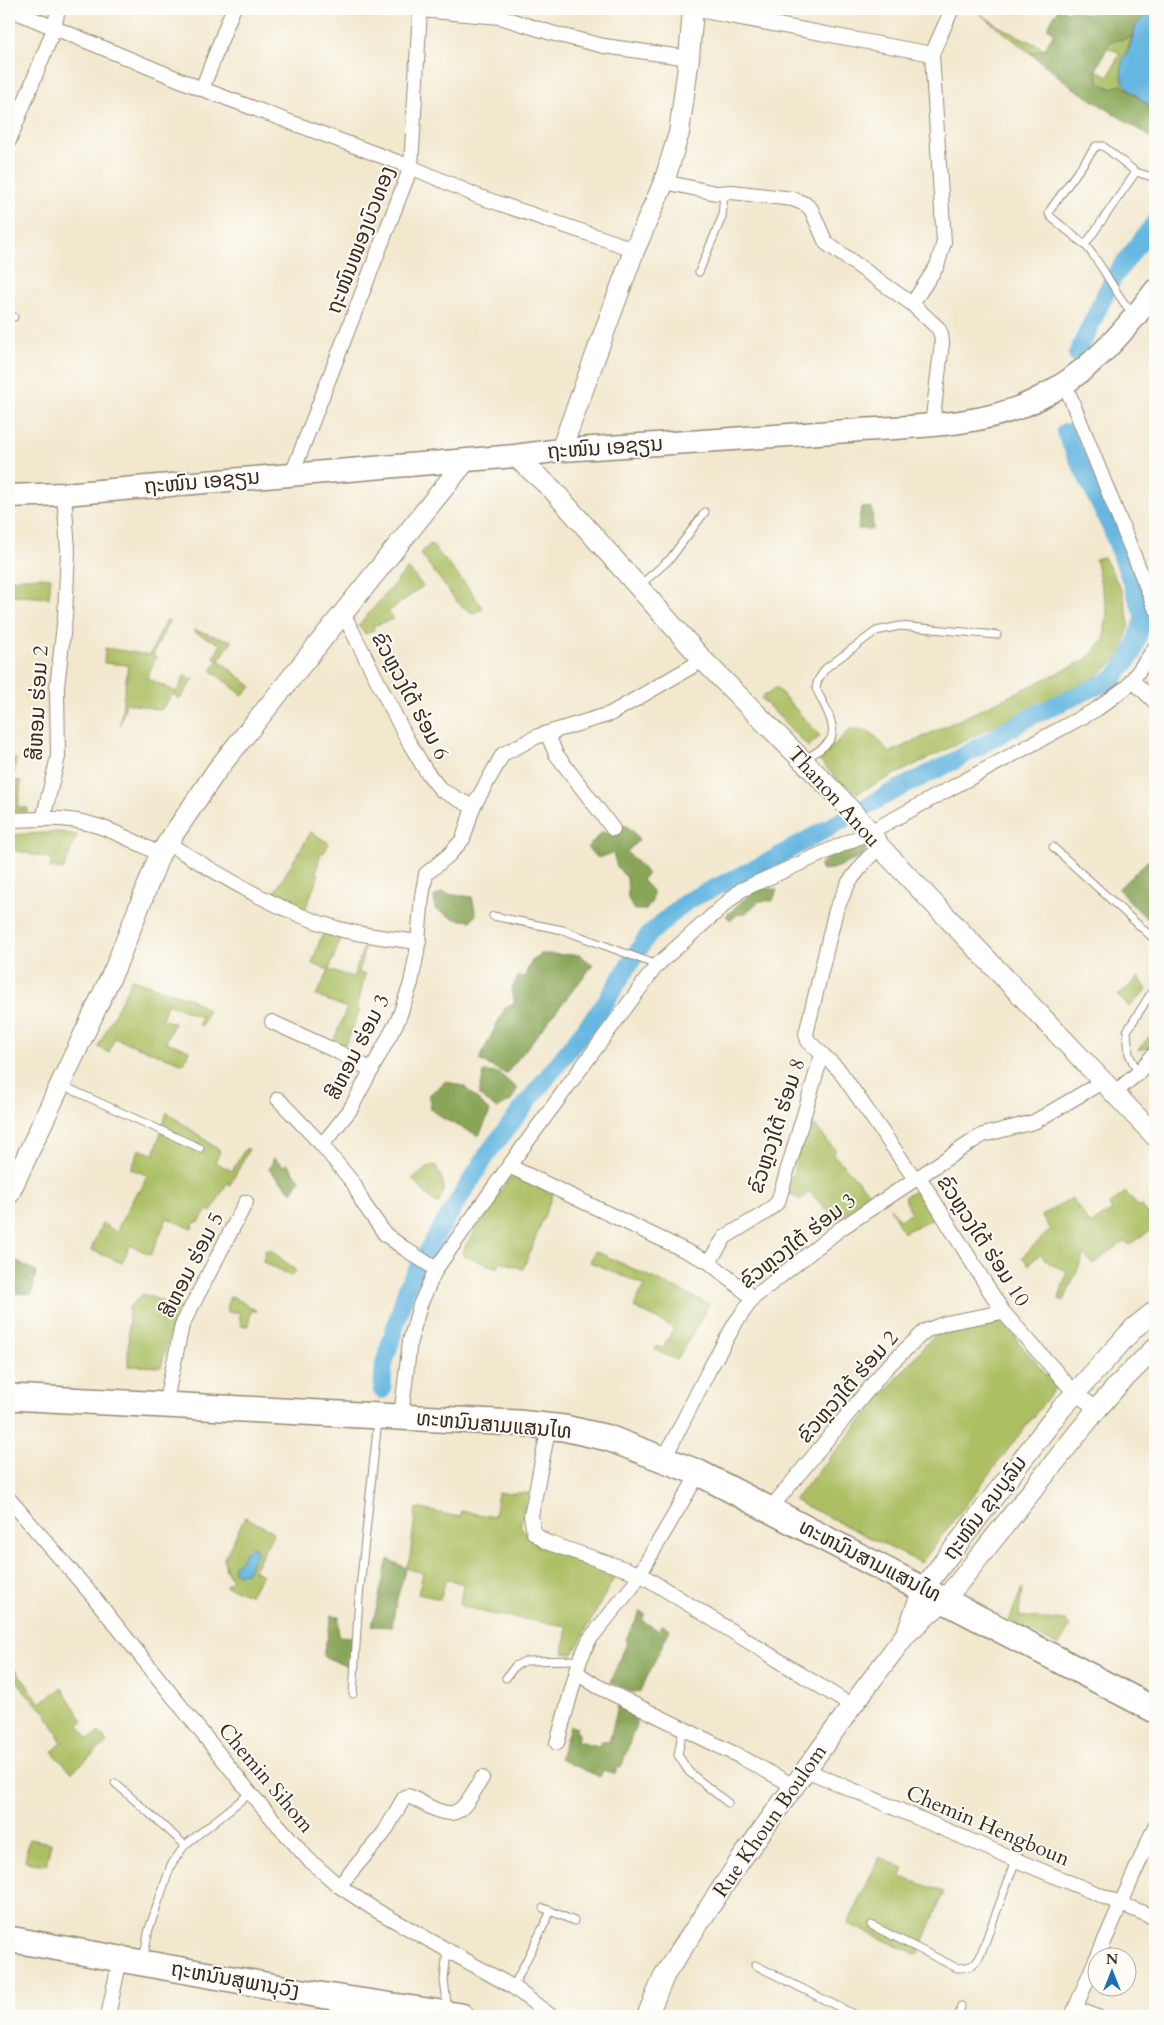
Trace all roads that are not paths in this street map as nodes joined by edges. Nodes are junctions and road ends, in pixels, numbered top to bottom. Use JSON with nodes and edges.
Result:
{"nodes":[{"id":1,"x":9,"y":9,"type":"edge"},
{"id":2,"x":58,"y":9,"type":"edge"},
{"id":3,"x":233,"y":9,"type":"edge"},
{"id":4,"x":420,"y":9,"type":"edge"},
{"id":5,"x":693,"y":9,"type":"edge"},
{"id":6,"x":952,"y":9,"type":"edge"},
{"id":7,"x":54,"y":29,"type":"junction"},
{"id":8,"x":932,"y":54,"type":"junction"},
{"id":9,"x":689,"y":58,"type":"junction"},
{"id":10,"x":202,"y":89,"type":"junction"},
{"id":11,"x":9,"y":141,"type":"edge"},
{"id":12,"x":411,"y":167,"type":"junction"},
{"id":13,"x":1136,"y":172,"type":"junction"},
{"id":14,"x":1151,"y":178,"type":"edge"},
{"id":15,"x":664,"y":182,"type":"junction"},
{"id":16,"x":724,"y":193,"type":"junction"},
{"id":17,"x":1085,"y":246,"type":"junction"},
{"id":18,"x":634,"y":251,"type":"junction"},
{"id":19,"x":700,"y":272,"type":"dead end"},
{"id":20,"x":1155,"y":290,"type":"edge"},
{"id":21,"x":912,"y":304,"type":"junction"},
{"id":22,"x":1135,"y":317,"type":"junction"},
{"id":23,"x":1065,"y":384,"type":"junction"},
{"id":24,"x":932,"y":425,"type":"junction"},
{"id":25,"x":561,"y":450,"type":"junction"},
{"id":26,"x":515,"y":456,"type":"junction"},
{"id":27,"x":467,"y":459,"type":"junction"},
{"id":28,"x":292,"y":474,"type":"junction"},
{"id":29,"x":64,"y":494,"type":"junction"},
{"id":30,"x":9,"y":496,"type":"edge"},
{"id":31,"x":705,"y":512,"type":"dead end"},
{"id":32,"x":637,"y":588,"type":"junction"},
{"id":33,"x":1155,"y":608,"type":"edge"},
{"id":34,"x":343,"y":613,"type":"junction"},
{"id":35,"x":996,"y":635,"type":"dead end"},
{"id":36,"x":1155,"y":648,"type":"edge"},
{"id":37,"x":703,"y":660,"type":"junction"},
{"id":38,"x":1132,"y":680,"type":"junction"},
{"id":39,"x":1155,"y":702,"type":"edge"},
{"id":40,"x":547,"y":733,"type":"junction"},
{"id":41,"x":803,"y":761,"type":"junction"},
{"id":42,"x":473,"y":807,"type":"junction"},
{"id":43,"x":43,"y":819,"type":"junction"},
{"id":44,"x":9,"y":820,"type":"edge"},
{"id":45,"x":613,"y":829,"type":"dead end"},
{"id":46,"x":875,"y":840,"type":"junction"},
{"id":47,"x":1053,"y":847,"type":"dead end"},
{"id":48,"x":164,"y":848,"type":"junction"},
{"id":49,"x":493,"y":916,"type":"dead end"},
{"id":50,"x":1155,"y":940,"type":"edge"},
{"id":51,"x":419,"y":942,"type":"junction"},
{"id":52,"x":651,"y":962,"type":"junction"},
{"id":53,"x":1155,"y":987,"type":"edge"},
{"id":54,"x":272,"y":1022,"type":"dead end"},
{"id":55,"x":822,"y":1054,"type":"junction"},
{"id":56,"x":1155,"y":1054,"type":"edge"},
{"id":57,"x":372,"y":1070,"type":"junction"},
{"id":58,"x":1138,"y":1072,"type":"junction"},
{"id":59,"x":60,"y":1085,"type":"junction"},
{"id":60,"x":1108,"y":1088,"type":"junction"},
{"id":61,"x":278,"y":1099,"type":"dead end"},
{"id":62,"x":1155,"y":1136,"type":"edge"},
{"id":63,"x":322,"y":1145,"type":"junction"},
{"id":64,"x":200,"y":1148,"type":"dead end"},
{"id":65,"x":509,"y":1166,"type":"junction"},
{"id":66,"x":917,"y":1178,"type":"junction"},
{"id":67,"x":10,"y":1189,"type":"edge"},
{"id":68,"x":246,"y":1202,"type":"dead end"},
{"id":69,"x":709,"y":1262,"type":"junction"},
{"id":70,"x":432,"y":1266,"type":"junction"},
{"id":71,"x":753,"y":1298,"type":"junction"},
{"id":72,"x":1155,"y":1311,"type":"edge"},
{"id":73,"x":1003,"y":1312,"type":"junction"},
{"id":74,"x":1155,"y":1348,"type":"edge"},
{"id":75,"x":1075,"y":1393,"type":"junction"},
{"id":76,"x":9,"y":1396,"type":"edge"},
{"id":77,"x":165,"y":1405,"type":"junction"},
{"id":78,"x":1097,"y":1409,"type":"junction"},
{"id":79,"x":390,"y":1416,"type":"junction"},
{"id":80,"x":549,"y":1426,"type":"junction"},
{"id":81,"x":664,"y":1459,"type":"junction"},
{"id":82,"x":699,"y":1472,"type":"junction"},
{"id":83,"x":9,"y":1499,"type":"edge"},
{"id":84,"x":770,"y":1510,"type":"junction"},
{"id":85,"x":640,"y":1574,"type":"junction"},
{"id":86,"x":934,"y":1594,"type":"junction"},
{"id":87,"x":906,"y":1634,"type":"joint"},
{"id":88,"x":578,"y":1667,"type":"junction"},
{"id":89,"x":506,"y":1678,"type":"dead end"},
{"id":90,"x":353,"y":1694,"type":"dead end"},
{"id":91,"x":852,"y":1706,"type":"junction"},
{"id":92,"x":1155,"y":1710,"type":"edge"},
{"id":93,"x":683,"y":1728,"type":"junction"},
{"id":94,"x":557,"y":1743,"type":"dead end"},
{"id":95,"x":482,"y":1778,"type":"dead end"},
{"id":96,"x":800,"y":1778,"type":"junction"},
{"id":97,"x":115,"y":1783,"type":"dead end"},
{"id":98,"x":250,"y":1793,"type":"junction"},
{"id":99,"x":728,"y":1803,"type":"dead end"},
{"id":100,"x":1155,"y":1826,"type":"edge"},
{"id":101,"x":185,"y":1845,"type":"junction"},
{"id":102,"x":1016,"y":1860,"type":"junction"},
{"id":103,"x":339,"y":1886,"type":"junction"},
{"id":104,"x":1121,"y":1903,"type":"junction"},
{"id":105,"x":542,"y":1908,"type":"dead end"},
{"id":106,"x":552,"y":1911,"type":"junction"},
{"id":107,"x":1155,"y":1918,"type":"edge"},
{"id":108,"x":574,"y":1921,"type":"dead end"},
{"id":109,"x":872,"y":1925,"type":"dead end"},
{"id":110,"x":9,"y":1939,"type":"edge"},
{"id":111,"x":1101,"y":1948,"type":"edge"},
{"id":112,"x":447,"y":1949,"type":"junction"},
{"id":113,"x":131,"y":1961,"type":"junction"},
{"id":114,"x":755,"y":1965,"type":"dead end"},
{"id":115,"x":1086,"y":1983,"type":"edge"},
{"id":116,"x":514,"y":1987,"type":"junction"},
{"id":117,"x":961,"y":2006,"type":"dead end"},
{"id":118,"x":1074,"y":2011,"type":"edge"},
{"id":119,"x":455,"y":2015,"type":"edge"},
{"id":120,"x":108,"y":2016,"type":"edge"},
{"id":121,"x":550,"y":2016,"type":"edge"},
{"id":122,"x":647,"y":2016,"type":"edge"},
{"id":123,"x":856,"y":2016,"type":"edge"},
{"id":124,"x":959,"y":2016,"type":"edge"},
{"id":125,"x":1104,"y":2016,"type":"edge"}],
"edges":[{"from":1,"to":7,"type":"street"},
{"from":2,"to":7,"type":"street"},
{"from":3,"to":10,"type":"street"},
{"from":4,"to":9,"type":"street"},
{"from":4,"to":12,"type":"street","name":"ຖະໜົນໜອງບົວທອງ"},
{"from":5,"to":8,"type":"street"},
{"from":5,"to":9,"type":"street"},
{"from":6,"to":8,"type":"street"},
{"from":7,"to":10,"type":"street"},
{"from":7,"to":11,"type":"street"},
{"from":8,"to":21,"type":"street"},
{"from":9,"to":15,"type":"street"},
{"from":10,"to":12,"type":"street"},
{"from":12,"to":18,"type":"street"},
{"from":12,"to":28,"type":"street","name":"ຖະໜົນໜອງບົວທອງ"},
{"from":13,"to":14,"type":"lane"},
{"from":13,"to":17,"type":"lane"},
{"from":13,"to":17,"type":"lane"},
{"from":15,"to":16,"type":"street"},
{"from":15,"to":18,"type":"street"},
{"from":16,"to":19,"type":"lane"},
{"from":16,"to":21,"type":"street"},
{"from":17,"to":22,"type":"lane"},
{"from":18,"to":25,"type":"street"},
{"from":20,"to":22,"type":"main road","name":"ຖະໜົນ ເອຊຽນ"},
{"from":21,"to":24,"type":"street"},
{"from":22,"to":23,"type":"main road","name":"ຖະໜົນ ເອຊຽນ"},
{"from":23,"to":24,"type":"main road","name":"ຖະໜົນ ເອຊຽນ"},
{"from":23,"to":33,"type":"street"},
{"from":24,"to":25,"type":"main road","name":"ຖະໜົນ ເອຊຽນ"},
{"from":25,"to":26,"type":"main road","name":"ຖະໜົນ ເອຊຽນ"},
{"from":26,"to":27,"type":"main road","name":"ຖະໜົນ ເອຊຽນ"},
{"from":26,"to":32,"type":"street","name":"Thanon Anou"},
{"from":27,"to":28,"type":"main road","name":"ຖະໜົນ ເອຊຽນ"},
{"from":27,"to":34,"type":"street"},
{"from":28,"to":29,"type":"main road","name":"ຖະໜົນ ເອຊຽນ"},
{"from":29,"to":30,"type":"main road","name":"ຖະໜົນ ເອຊຽນ"},
{"from":29,"to":43,"type":"street","name":"ສີຫອມ ຮ່ອມ 2"},
{"from":31,"to":32,"type":"lane"},
{"from":32,"to":37,"type":"street","name":"Thanon Anou"},
{"from":34,"to":42,"type":"street","name":"ຂົວຫຼວງໃຕ້ ຮ່ອມ 6"},
{"from":34,"to":48,"type":"street"},
{"from":35,"to":41,"type":"lane"},
{"from":36,"to":38,"type":"street"},
{"from":37,"to":40,"type":"street","name":"ສີຫອມ ຮ່ອມ 3"},
{"from":37,"to":41,"type":"street","name":"Thanon Anou"},
{"from":38,"to":39,"type":"street"},
{"from":38,"to":46,"type":"street"},
{"from":40,"to":42,"type":"street","name":"ສີຫອມ ຮ່ອມ 3"},
{"from":40,"to":45,"type":"street"},
{"from":41,"to":46,"type":"street","name":"Thanon Anou"},
{"from":42,"to":51,"type":"street","name":"ສີຫອມ ຮ່ອມ 3"},
{"from":43,"to":44,"type":"street"},
{"from":43,"to":48,"type":"street"},
{"from":46,"to":52,"type":"street"},
{"from":46,"to":55,"type":"street","name":"ຂົວຫຼວງໃຕ້ ຮ່ອມ 8"},
{"from":46,"to":60,"type":"street","name":"Thanon Anou"},
{"from":47,"to":50,"type":"lane"},
{"from":48,"to":51,"type":"street"},
{"from":48,"to":59,"type":"street"},
{"from":49,"to":52,"type":"lane"},
{"from":51,"to":57,"type":"street","name":"ສີຫອມ ຮ່ອມ 3"},
{"from":52,"to":65,"type":"street"},
{"from":53,"to":58,"type":"lane"},
{"from":54,"to":57,"type":"street"},
{"from":55,"to":66,"type":"street"},
{"from":55,"to":69,"type":"street","name":"ຂົວຫຼວງໃຕ້ ຮ່ອມ 8"},
{"from":56,"to":58,"type":"street","name":"ຂົວຫຼວງໃຕ້ ຮ່ອມ 10"},
{"from":57,"to":63,"type":"street","name":"ສີຫອມ ຮ່ອມ 3"},
{"from":58,"to":60,"type":"street","name":"ຂົວຫຼວງໃຕ້ ຮ່ອມ 10"},
{"from":59,"to":64,"type":"lane"},
{"from":59,"to":67,"type":"street"},
{"from":60,"to":62,"type":"street","name":"Thanon Anou"},
{"from":60,"to":66,"type":"street","name":"ຂົວຫຼວງໃຕ້ ຮ່ອມ 10"},
{"from":61,"to":63,"type":"street"},
{"from":63,"to":70,"type":"street"},
{"from":65,"to":69,"type":"street"},
{"from":65,"to":70,"type":"street"},
{"from":66,"to":71,"type":"street","name":"ຂົວຫຼວງໃຕ້ ຮ່ອມ 3"},
{"from":66,"to":73,"type":"street","name":"ຂົວຫຼວງໃຕ້ ຮ່ອມ 10"},
{"from":68,"to":77,"type":"street","name":"ສີຫອມ ຮ່ອມ 5"},
{"from":69,"to":71,"type":"street"},
{"from":70,"to":79,"type":"street"},
{"from":71,"to":81,"type":"street","name":"ຂົວຫຼວງໃຕ້ ຮ່ອມ 3"},
{"from":72,"to":75,"type":"street","name":"ຖະໜົນ ຂຸນບູລົມ"},
{"from":73,"to":75,"type":"street","name":"ຂົວຫຼວງໃຕ້ ຮ່ອມ 10"},
{"from":73,"to":84,"type":"street","name":"ຂົວຫຼວງໃຕ້ ຮ່ອມ 2"},
{"from":74,"to":78,"type":"street","name":"ຖະໜົນ ຂຸນບູລົມ"},
{"from":75,"to":78,"type":"street","name":"ຂົວຫຼວງໃຕ້ ຮ່ອມ 10"},
{"from":75,"to":86,"type":"street","name":"ຖະໜົນ ຂຸນບູລົມ"},
{"from":76,"to":77,"type":"highway","name":"ທະຫນົນສາມແສນໄທ"},
{"from":77,"to":79,"type":"highway","name":"ທະຫນົນສາມແສນໄທ"},
{"from":78,"to":86,"type":"street","name":"ຖະໜົນ ຂຸນບູລົມ"},
{"from":79,"to":80,"type":"highway","name":"ທະຫນົນສາມແສນໄທ"},
{"from":79,"to":90,"type":"lane"},
{"from":80,"to":81,"type":"highway","name":"ທະຫນົນສາມແສນໄທ"},
{"from":80,"to":85,"type":"street"},
{"from":81,"to":82,"type":"highway","name":"ທະຫນົນສາມແສນໄທ"},
{"from":82,"to":84,"type":"highway","name":"ທະຫນົນສາມແສນໄທ"},
{"from":82,"to":85,"type":"street"},
{"from":83,"to":98,"type":"street","name":"Chemin Sihom"},
{"from":84,"to":86,"type":"highway","name":"ທະຫນົນສາມແສນໄທ"},
{"from":85,"to":88,"type":"street"},
{"from":85,"to":91,"type":"street"},
{"from":86,"to":87,"type":"street","name":"ຖະໜົນ ຂຸນບູລົມ"},
{"from":86,"to":92,"type":"highway","name":"ທະຫນົນສາມແສນໄທ"},
{"from":87,"to":91,"type":"street","name":"Rue Khoun Boulom"},
{"from":88,"to":89,"type":"lane"},
{"from":88,"to":93,"type":"street","name":"Chemin Hengboun"},
{"from":88,"to":94,"type":"street"},
{"from":91,"to":96,"type":"street","name":"Rue Khoun Boulom"},
{"from":93,"to":96,"type":"street","name":"Chemin Hengboun"},
{"from":93,"to":99,"type":"lane"},
{"from":95,"to":103,"type":"street"},
{"from":96,"to":102,"type":"street","name":"Chemin Hengboun"},
{"from":96,"to":122,"type":"street","name":"Rue Khoun Boulom"},
{"from":97,"to":101,"type":"lane"},
{"from":98,"to":101,"type":"lane"},
{"from":98,"to":103,"type":"street","name":"Chemin Sihom"},
{"from":100,"to":104,"type":"street"},
{"from":101,"to":113,"type":"lane"},
{"from":102,"to":104,"type":"street","name":"Chemin Hengboun"},
{"from":102,"to":109,"type":"lane"},
{"from":103,"to":112,"type":"street","name":"Chemin Sihom"},
{"from":104,"to":107,"type":"street","name":"Chemin Hengboun"},
{"from":104,"to":111,"type":"street"},
{"from":105,"to":106,"type":"lane"},
{"from":106,"to":108,"type":"lane"},
{"from":106,"to":116,"type":"lane"},
{"from":110,"to":113,"type":"highway","name":"ຖະຫນົນສຸພານຸວົງ"},
{"from":112,"to":116,"type":"street","name":"Chemin Sihom"},
{"from":112,"to":119,"type":"lane"},
{"from":113,"to":119,"type":"highway","name":"ຖະຫນົນສຸພານຸວົງ"},
{"from":113,"to":120,"type":"street"},
{"from":114,"to":123,"type":"lane"},
{"from":115,"to":118,"type":"street"},
{"from":116,"to":121,"type":"street","name":"Chemin Sihom"},
{"from":117,"to":124,"type":"lane"},
{"from":118,"to":125,"type":"lane"}]}
